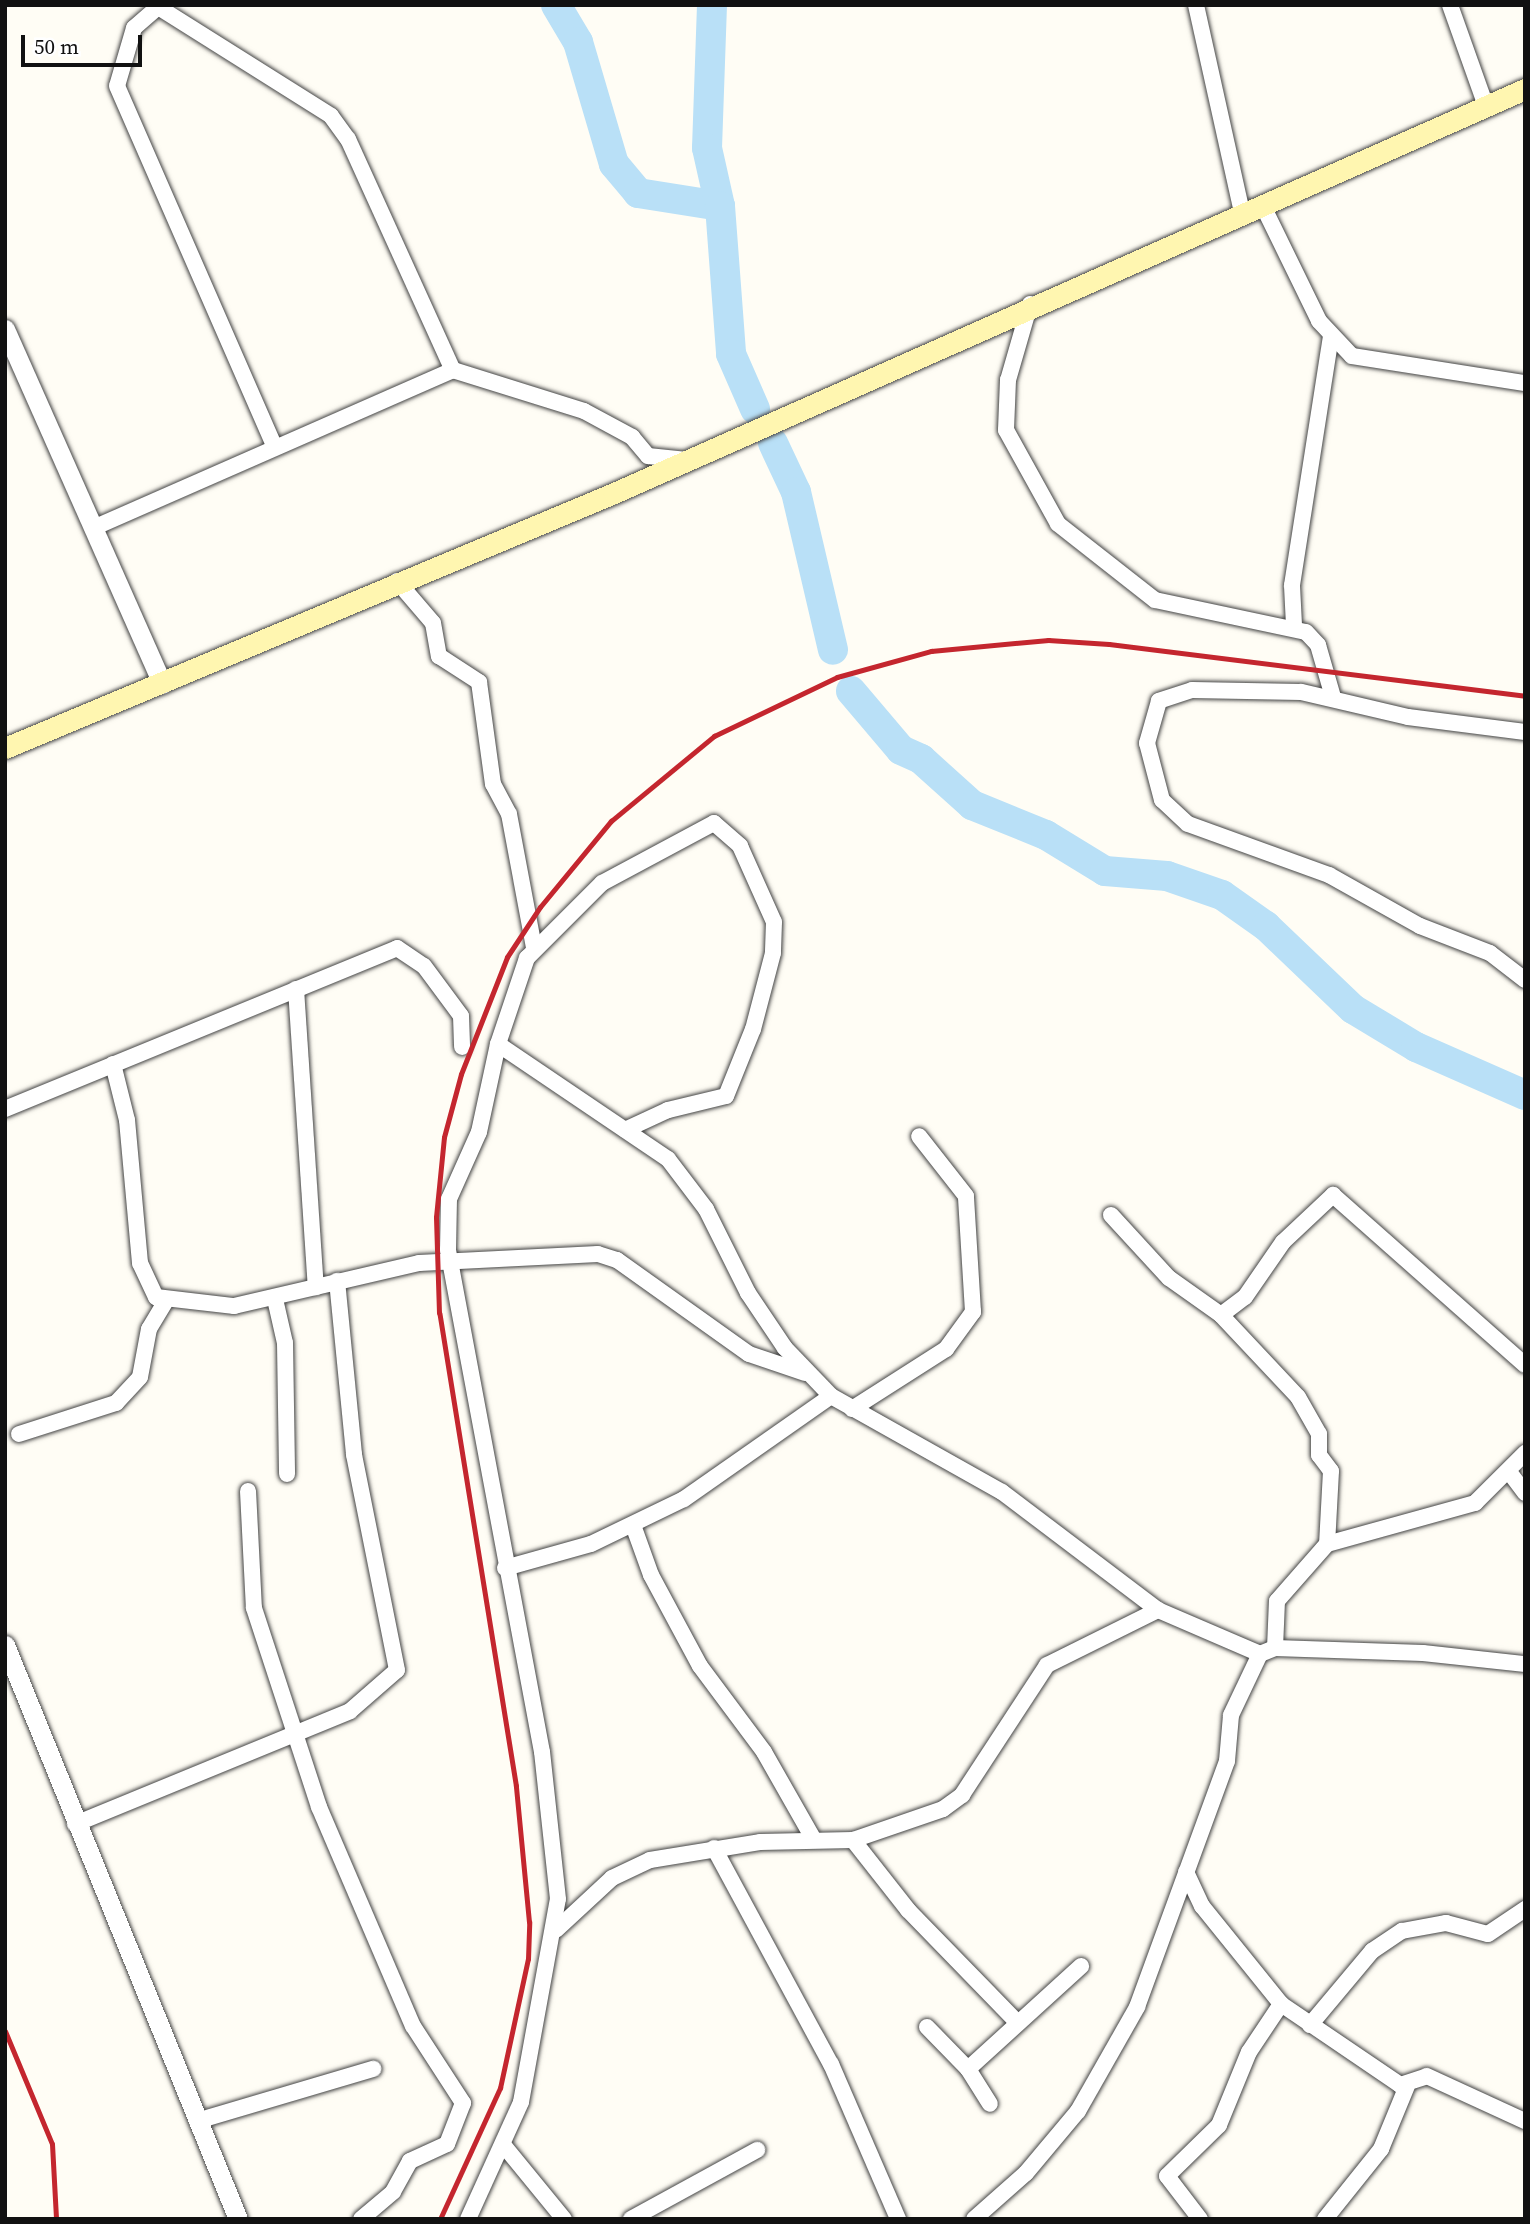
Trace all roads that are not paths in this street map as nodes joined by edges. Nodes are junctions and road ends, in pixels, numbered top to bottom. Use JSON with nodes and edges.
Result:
{"nodes":[{"id":1,"x":1196,"y":5,"type":"edge"},
{"id":2,"x":1450,"y":5,"type":"edge"},
{"id":3,"x":156,"y":6,"type":"edge"},
{"id":4,"x":1525,"y":89,"type":"edge"},
{"id":5,"x":1486,"y":106,"type":"junction"},
{"id":6,"x":1262,"y":204,"type":"junction"},
{"id":7,"x":1242,"y":212,"type":"junction"},
{"id":8,"x":1030,"y":304,"type":"junction"},
{"id":9,"x":5,"y":329,"type":"edge"},
{"id":10,"x":1331,"y":337,"type":"junction"},
{"id":11,"x":10,"y":353,"type":"edge"},
{"id":12,"x":453,"y":370,"type":"junction"},
{"id":13,"x":1525,"y":383,"type":"edge"},
{"id":14,"x":274,"y":445,"type":"junction"},
{"id":15,"x":688,"y":460,"type":"junction"},
{"id":16,"x":93,"y":528,"type":"junction"},
{"id":17,"x":397,"y":581,"type":"junction"},
{"id":18,"x":1294,"y":625,"type":"junction"},
{"id":19,"x":162,"y":684,"type":"junction"},
{"id":20,"x":1333,"y":697,"type":"junction"},
{"id":21,"x":1525,"y":732,"type":"edge"},
{"id":22,"x":5,"y":747,"type":"edge"},
{"id":23,"x":534,"y":948,"type":"junction"},
{"id":24,"x":1525,"y":980,"type":"edge"},
{"id":25,"x":296,"y":989,"type":"junction"},
{"id":26,"x":498,"y":1044,"type":"junction"},
{"id":27,"x":462,"y":1047,"type":"dead end"},
{"id":28,"x":113,"y":1064,"type":"junction"},
{"id":29,"x":5,"y":1109,"type":"edge"},
{"id":30,"x":625,"y":1130,"type":"junction"},
{"id":31,"x":919,"y":1136,"type":"dead end"},
{"id":32,"x":1111,"y":1215,"type":"dead end"},
{"id":33,"x":450,"y":1263,"type":"junction"},
{"id":34,"x":337,"y":1281,"type":"junction"},
{"id":35,"x":316,"y":1287,"type":"junction"},
{"id":36,"x":275,"y":1298,"type":"junction"},
{"id":37,"x":166,"y":1302,"type":"junction"},
{"id":38,"x":1221,"y":1314,"type":"junction"},
{"id":39,"x":1525,"y":1365,"type":"edge"},
{"id":40,"x":806,"y":1373,"type":"junction"},
{"id":41,"x":831,"y":1396,"type":"junction"},
{"id":42,"x":852,"y":1409,"type":"junction"},
{"id":43,"x":19,"y":1434,"type":"dead end"},
{"id":44,"x":1525,"y":1453,"type":"edge"},
{"id":45,"x":1510,"y":1473,"type":"junction"},
{"id":46,"x":287,"y":1474,"type":"dead end"},
{"id":47,"x":248,"y":1491,"type":"dead end"},
{"id":48,"x":1525,"y":1493,"type":"edge"},
{"id":49,"x":634,"y":1525,"type":"junction"},
{"id":50,"x":1327,"y":1544,"type":"junction"},
{"id":51,"x":505,"y":1568,"type":"junction"},
{"id":52,"x":1158,"y":1610,"type":"junction"},
{"id":53,"x":5,"y":1645,"type":"edge"},
{"id":54,"x":1267,"y":1651,"type":"junction"},
{"id":55,"x":1525,"y":1664,"type":"edge"},
{"id":56,"x":294,"y":1734,"type":"junction"},
{"id":57,"x":75,"y":1825,"type":"junction"},
{"id":58,"x":814,"y":1840,"type":"junction"},
{"id":59,"x":853,"y":1840,"type":"junction"},
{"id":60,"x":715,"y":1848,"type":"junction"},
{"id":61,"x":1186,"y":1872,"type":"junction"},
{"id":62,"x":1525,"y":1909,"type":"edge"},
{"id":63,"x":556,"y":1930,"type":"junction"},
{"id":64,"x":1081,"y":1966,"type":"dead end"},
{"id":65,"x":1281,"y":2004,"type":"junction"},
{"id":66,"x":1016,"y":2021,"type":"junction"},
{"id":67,"x":1310,"y":2025,"type":"junction"},
{"id":68,"x":927,"y":2027,"type":"dead end"},
{"id":69,"x":373,"y":2069,"type":"dead end"},
{"id":70,"x":968,"y":2069,"type":"junction"},
{"id":71,"x":1407,"y":2086,"type":"junction"},
{"id":72,"x":990,"y":2104,"type":"dead end"},
{"id":73,"x":197,"y":2121,"type":"junction"},
{"id":74,"x":1525,"y":2121,"type":"edge"},
{"id":75,"x":505,"y":2147,"type":"junction"},
{"id":76,"x":757,"y":2151,"type":"dead end"},
{"id":77,"x":238,"y":2219,"type":"edge"},
{"id":78,"x":361,"y":2219,"type":"edge"},
{"id":79,"x":468,"y":2219,"type":"edge"},
{"id":80,"x":564,"y":2219,"type":"edge"},
{"id":81,"x":631,"y":2219,"type":"edge"},
{"id":82,"x":898,"y":2219,"type":"edge"},
{"id":83,"x":974,"y":2219,"type":"edge"},
{"id":84,"x":1200,"y":2219,"type":"edge"},
{"id":85,"x":1325,"y":2219,"type":"edge"}],
"edges":[{"from":1,"to":7,"type":"street"},
{"from":2,"to":5,"type":"street"},
{"from":3,"to":12,"type":"street"},
{"from":3,"to":14,"type":"street"},
{"from":4,"to":5,"type":"main road"},
{"from":5,"to":6,"type":"main road"},
{"from":6,"to":7,"type":"main road"},
{"from":6,"to":10,"type":"street"},
{"from":7,"to":8,"type":"main road"},
{"from":8,"to":15,"type":"main road"},
{"from":8,"to":18,"type":"street"},
{"from":9,"to":11,"type":"street"},
{"from":10,"to":13,"type":"street"},
{"from":10,"to":18,"type":"street"},
{"from":11,"to":16,"type":"street"},
{"from":12,"to":14,"type":"street"},
{"from":12,"to":15,"type":"street"},
{"from":14,"to":16,"type":"street"},
{"from":15,"to":17,"type":"main road"},
{"from":16,"to":19,"type":"street"},
{"from":17,"to":19,"type":"main road"},
{"from":17,"to":23,"type":"street"},
{"from":18,"to":20,"type":"street"},
{"from":19,"to":22,"type":"main road"},
{"from":20,"to":21,"type":"street"},
{"from":20,"to":24,"type":"street"},
{"from":23,"to":26,"type":"street"},
{"from":23,"to":30,"type":"street"},
{"from":25,"to":27,"type":"street"},
{"from":25,"to":28,"type":"street"},
{"from":25,"to":35,"type":"street"},
{"from":26,"to":30,"type":"street"},
{"from":26,"to":33,"type":"street"},
{"from":28,"to":29,"type":"street"},
{"from":28,"to":37,"type":"street"},
{"from":30,"to":40,"type":"street"},
{"from":31,"to":42,"type":"street"},
{"from":32,"to":38,"type":"street"},
{"from":33,"to":34,"type":"street"},
{"from":33,"to":40,"type":"street"},
{"from":33,"to":51,"type":"street"},
{"from":34,"to":35,"type":"street"},
{"from":34,"to":56,"type":"street"},
{"from":35,"to":36,"type":"street"},
{"from":36,"to":37,"type":"street"},
{"from":36,"to":46,"type":"street"},
{"from":37,"to":43,"type":"street"},
{"from":38,"to":39,"type":"street"},
{"from":38,"to":50,"type":"street"},
{"from":40,"to":41,"type":"street"},
{"from":41,"to":42,"type":"street"},
{"from":41,"to":49,"type":"street"},
{"from":42,"to":52,"type":"street"},
{"from":44,"to":45,"type":"street"},
{"from":45,"to":48,"type":"street"},
{"from":45,"to":50,"type":"street"},
{"from":47,"to":56,"type":"street"},
{"from":49,"to":51,"type":"street"},
{"from":49,"to":58,"type":"street"},
{"from":50,"to":54,"type":"street"},
{"from":51,"to":63,"type":"street"},
{"from":52,"to":54,"type":"street"},
{"from":52,"to":59,"type":"street"},
{"from":53,"to":57,"type":"street"},
{"from":54,"to":55,"type":"street"},
{"from":54,"to":61,"type":"street"},
{"from":56,"to":57,"type":"street"},
{"from":56,"to":78,"type":"street"},
{"from":57,"to":73,"type":"street"},
{"from":58,"to":59,"type":"street"},
{"from":58,"to":60,"type":"street"},
{"from":59,"to":66,"type":"street"},
{"from":60,"to":63,"type":"street"},
{"from":60,"to":82,"type":"street"},
{"from":61,"to":65,"type":"street"},
{"from":61,"to":83,"type":"street"},
{"from":62,"to":67,"type":"street"},
{"from":63,"to":75,"type":"street"},
{"from":64,"to":66,"type":"street"},
{"from":65,"to":67,"type":"street"},
{"from":65,"to":84,"type":"street"},
{"from":66,"to":70,"type":"street"},
{"from":67,"to":71,"type":"street"},
{"from":68,"to":70,"type":"street"},
{"from":69,"to":73,"type":"street"},
{"from":70,"to":72,"type":"street"},
{"from":71,"to":74,"type":"street"},
{"from":71,"to":85,"type":"street"},
{"from":73,"to":77,"type":"street"},
{"from":75,"to":79,"type":"street"},
{"from":75,"to":80,"type":"street"},
{"from":76,"to":81,"type":"street"}]}
